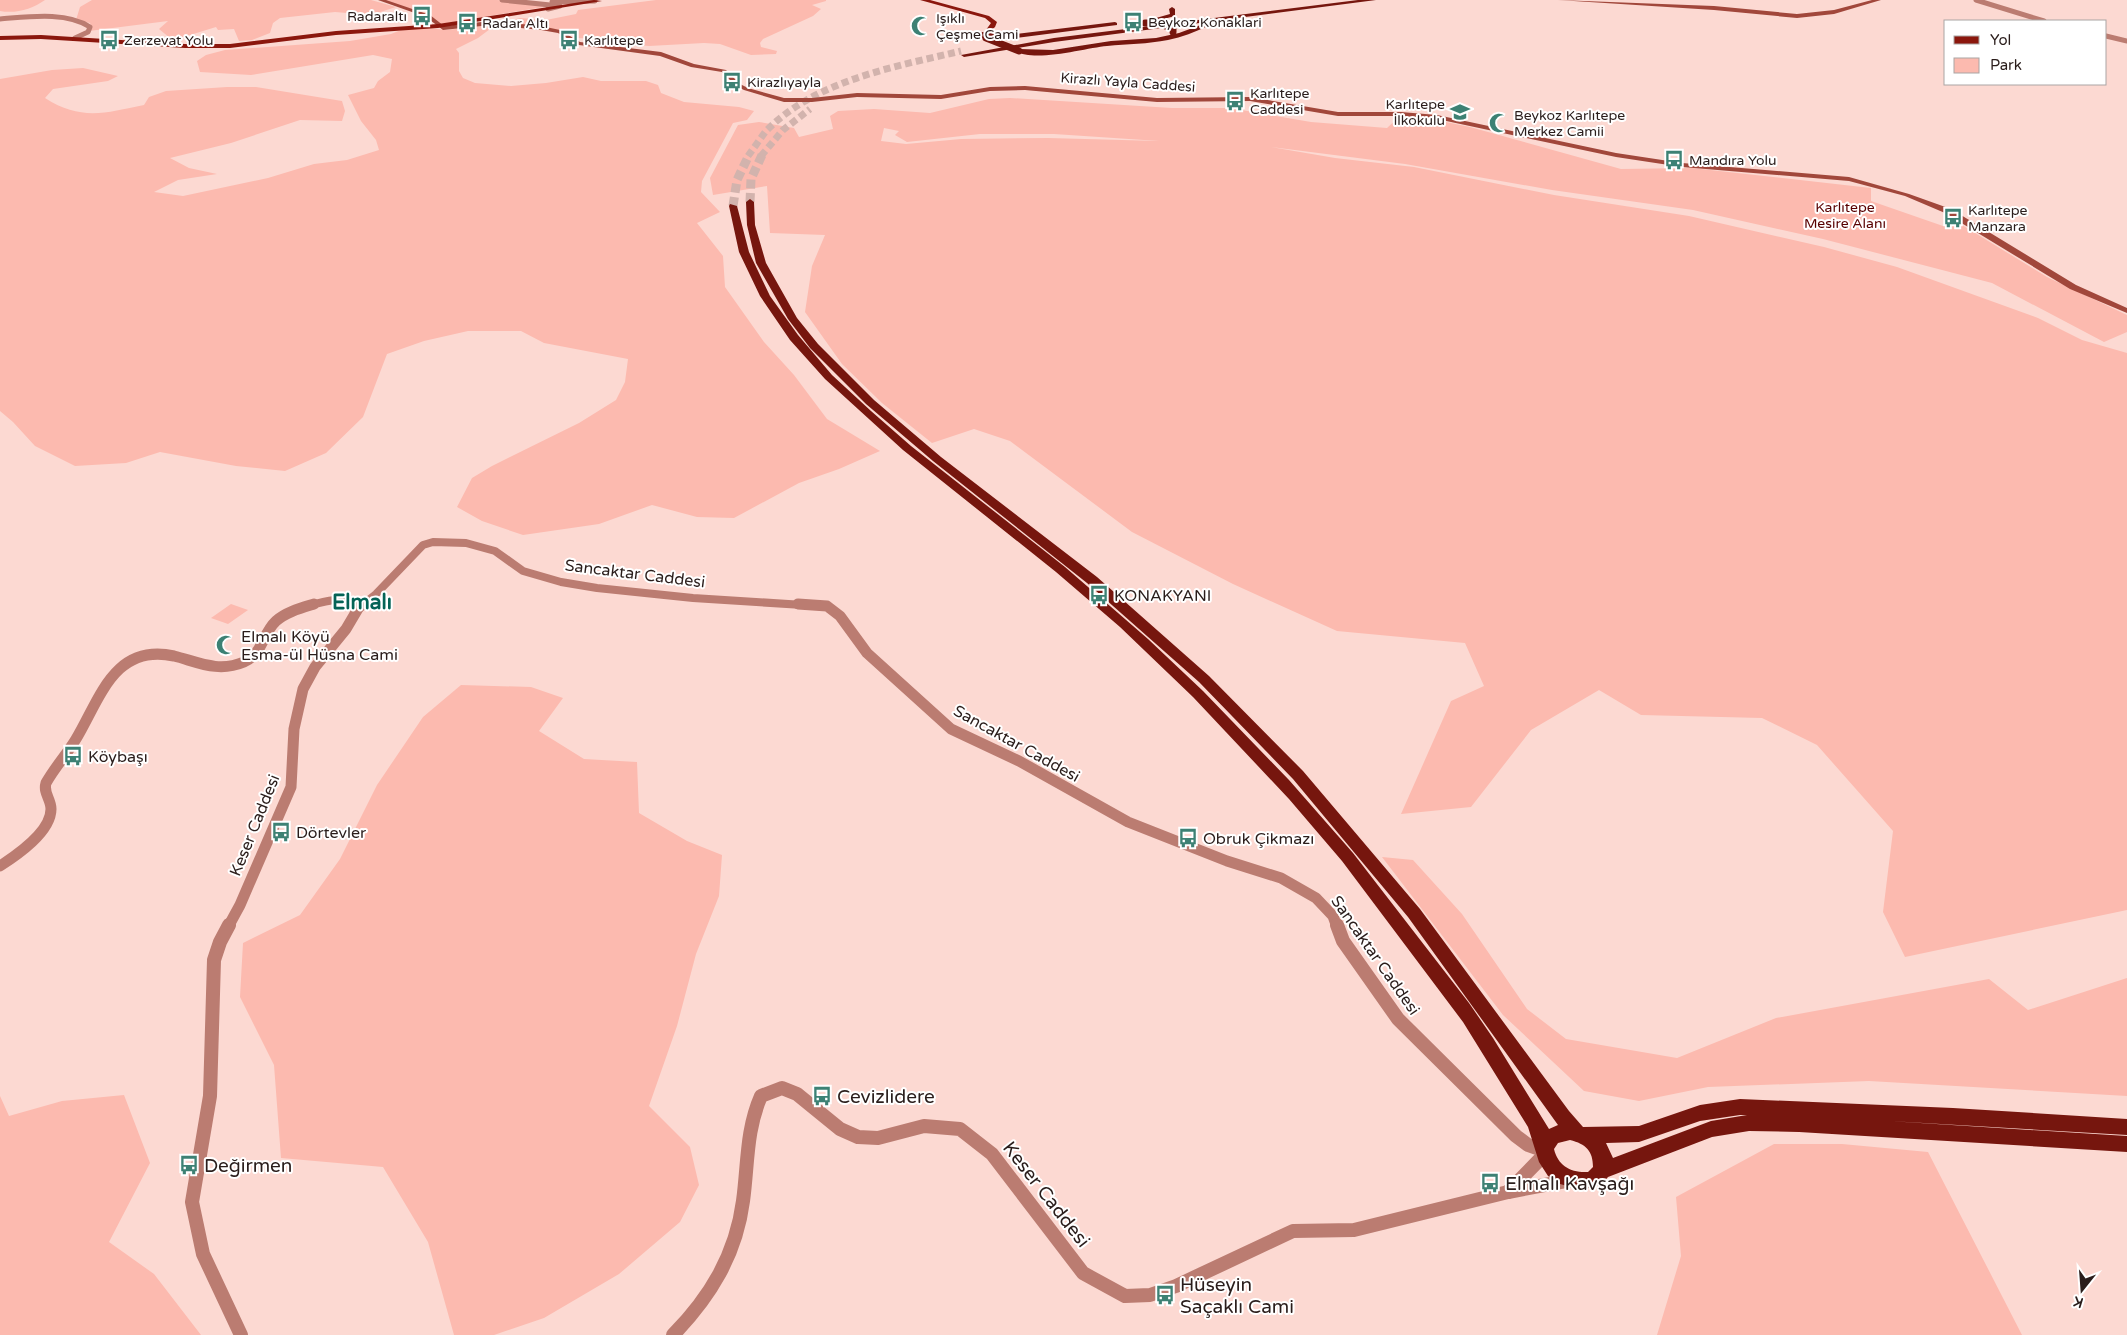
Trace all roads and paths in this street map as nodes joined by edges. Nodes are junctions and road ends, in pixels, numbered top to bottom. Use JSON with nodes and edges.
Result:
{"nodes":[{"id":1,"x":381,"y":0,"type":"edge"},
{"id":2,"x":502,"y":0,"type":"edge"},
{"id":3,"x":509,"y":0,"type":"edge"},
{"id":4,"x":607,"y":0,"type":"edge"},
{"id":5,"x":923,"y":0,"type":"edge"},
{"id":6,"x":1340,"y":0,"type":"edge"},
{"id":7,"x":1373,"y":0,"type":"edge"},
{"id":8,"x":1561,"y":0,"type":"edge"},
{"id":9,"x":1878,"y":0,"type":"edge"},
{"id":10,"x":1976,"y":0,"type":"edge"},
{"id":11,"x":599,"y":1,"type":"edge"},
{"id":12,"x":560,"y":6,"type":"junction"},
{"id":13,"x":525,"y":11,"type":"junction"},
{"id":14,"x":1234,"y":18,"type":"junction"},
{"id":15,"x":0,"y":19,"type":"edge"},
{"id":16,"x":1200,"y":19,"type":"junction"},
{"id":17,"x":474,"y":20,"type":"junction"},
{"id":18,"x":1185,"y":20,"type":"junction"},
{"id":19,"x":2041,"y":20,"type":"edge"},
{"id":20,"x":1145,"y":22,"type":"junction"},
{"id":21,"x":439,"y":25,"type":"junction"},
{"id":22,"x":453,"y":27,"type":"junction"},
{"id":23,"x":1069,"y":28,"type":"junction"},
{"id":24,"x":985,"y":35,"type":"junction"},
{"id":25,"x":2107,"y":36,"type":"edge"},
{"id":26,"x":1161,"y":37,"type":"junction"},
{"id":27,"x":0,"y":38,"type":"edge"},
{"id":28,"x":75,"y":38,"type":"junction"},
{"id":29,"x":1056,"y":38,"type":"junction"},
{"id":30,"x":2127,"y":41,"type":"edge"},
{"id":31,"x":1090,"y":46,"type":"junction"},
{"id":32,"x":962,"y":53,"type":"tunnel mouth"},
{"id":33,"x":750,"y":202,"type":"tunnel mouth"},
{"id":34,"x":733,"y":206,"type":"tunnel mouth"},
{"id":35,"x":2127,"y":311,"type":"edge"},
{"id":36,"x":359,"y":607,"type":"junction"},
{"id":37,"x":0,"y":866,"type":"edge"},
{"id":38,"x":2127,"y":1127,"type":"edge"},
{"id":39,"x":1580,"y":1134,"type":"junction"},
{"id":40,"x":2127,"y":1144,"type":"edge"},
{"id":41,"x":1545,"y":1151,"type":"junction"},
{"id":42,"x":1602,"y":1171,"type":"junction"},
{"id":43,"x":1572,"y":1180,"type":"junction"},
{"id":44,"x":1508,"y":1192,"type":"junction"},
{"id":45,"x":241,"y":1335,"type":"edge"},
{"id":46,"x":673,"y":1335,"type":"edge"}],
"edges":[{"from":1,"to":21,"type":"main road"},
{"from":2,"to":12,"type":"street"},
{"from":3,"to":11,"type":"street"},
{"from":4,"to":11,"type":"main road"},
{"from":5,"to":24,"type":"main road"},
{"from":6,"to":16,"type":"highway"},
{"from":7,"to":14,"type":"highway"},
{"from":8,"to":9,"type":"main road"},
{"from":10,"to":19,"type":"street"},
{"from":11,"to":12,"type":"main road"},
{"from":12,"to":13,"type":"main road"},
{"from":12,"to":13,"type":"street"},
{"from":13,"to":17,"type":"main road"},
{"from":14,"to":29,"type":"highway"},
{"from":14,"to":31,"type":"highway"},
{"from":15,"to":28,"type":"street"},
{"from":16,"to":18,"type":"highway"},
{"from":16,"to":29,"type":"highway"},
{"from":17,"to":21,"type":"main road"},
{"from":17,"to":22,"type":"main road"},
{"from":18,"to":20,"type":"highway"},
{"from":18,"to":20,"type":"highway"},
{"from":20,"to":23,"type":"highway"},
{"from":20,"to":23,"type":"highway"},
{"from":20,"to":26,"type":"highway","bridge":true},
{"from":20,"to":29,"type":"highway"},
{"from":21,"to":22,"type":"main road"},
{"from":21,"to":28,"type":"main road"},
{"from":22,"to":35,"type":"main road","name":"Kirazlı Yayla Caddesi"},
{"from":23,"to":24,"type":"highway"},
{"from":24,"to":31,"type":"highway","bridge":true},
{"from":25,"to":30,"type":"street"},
{"from":26,"to":29,"type":"highway"},
{"from":26,"to":31,"type":"highway"},
{"from":27,"to":28,"type":"main road"},
{"from":29,"to":32,"type":"highway"},
{"from":33,"to":39,"type":"highway"},
{"from":34,"to":41,"type":"highway"},
{"from":36,"to":37,"type":"street"},
{"from":36,"to":41,"type":"street","name":"Sancaktar Caddesi"},
{"from":36,"to":45,"type":"street","name":"Keser Caddesi"},
{"from":38,"to":39,"type":"highway"},
{"from":39,"to":41,"type":"highway"},
{"from":39,"to":42,"type":"highway"},
{"from":40,"to":42,"type":"highway"},
{"from":41,"to":43,"type":"highway"},
{"from":41,"to":44,"type":"street"},
{"from":42,"to":43,"type":"highway"},
{"from":43,"to":44,"type":"street"},
{"from":44,"to":46,"type":"street","name":"Keser Caddesi"}]}
